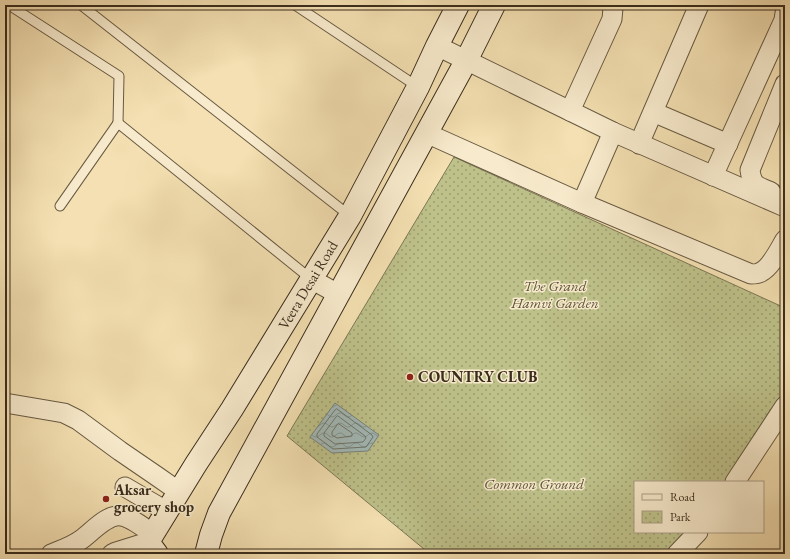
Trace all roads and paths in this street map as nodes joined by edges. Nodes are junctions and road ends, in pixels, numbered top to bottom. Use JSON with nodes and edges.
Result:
{"nodes":[{"id":1,"x":9,"y":5,"type":"edge"},
{"id":2,"x":81,"y":5,"type":"edge"},
{"id":3,"x":295,"y":5,"type":"edge"},
{"id":4,"x":458,"y":5,"type":"edge"},
{"id":5,"x":494,"y":5,"type":"edge"},
{"id":6,"x":612,"y":5,"type":"edge"},
{"id":7,"x":699,"y":5,"type":"edge"},
{"id":8,"x":783,"y":5,"type":"edge"},
{"id":9,"x":785,"y":13,"type":"edge"},
{"id":10,"x":437,"y":46,"type":"junction"},
{"id":11,"x":466,"y":61,"type":"junction"},
{"id":12,"x":785,"y":84,"type":"edge"},
{"id":13,"x":418,"y":87,"type":"junction"},
{"id":14,"x":570,"y":111,"type":"junction"},
{"id":15,"x":653,"y":112,"type":"junction"},
{"id":16,"x":118,"y":123,"type":"junction"},
{"id":17,"x":613,"y":132,"type":"junction"},
{"id":18,"x":426,"y":133,"type":"junction"},
{"id":19,"x":639,"y":144,"type":"junction"},
{"id":20,"x":728,"y":144,"type":"junction"},
{"id":21,"x":714,"y":176,"type":"junction"},
{"id":22,"x":785,"y":198,"type":"edge"},
{"id":23,"x":582,"y":204,"type":"junction"},
{"id":24,"x":60,"y":206,"type":"dead end"},
{"id":25,"x":785,"y":207,"type":"edge"},
{"id":26,"x":350,"y":216,"type":"junction"},
{"id":27,"x":785,"y":240,"type":"edge"},
{"id":28,"x":311,"y":279,"type":"junction"},
{"id":29,"x":338,"y":294,"type":"junction"},
{"id":30,"x":5,"y":403,"type":"edge"},
{"id":31,"x":785,"y":406,"type":"edge"},
{"id":32,"x":736,"y":481,"type":"edge"},
{"id":33,"x":125,"y":487,"type":"dead end"},
{"id":34,"x":178,"y":491,"type":"junction"},
{"id":35,"x":166,"y":512,"type":"junction"},
{"id":36,"x":697,"y":533,"type":"edge"},
{"id":37,"x":153,"y":543,"type":"edge"},
{"id":38,"x":51,"y":554,"type":"edge"},
{"id":39,"x":112,"y":554,"type":"edge"},
{"id":40,"x":206,"y":554,"type":"edge"},
{"id":41,"x":677,"y":554,"type":"edge"}],
"edges":[{"from":1,"to":16,"type":"lane"},
{"from":2,"to":26,"type":"lane"},
{"from":3,"to":13,"type":"lane"},
{"from":4,"to":10,"type":"street","name":"Veera Desai Road"},
{"from":5,"to":11,"type":"street"},
{"from":6,"to":14,"type":"street"},
{"from":7,"to":15,"type":"street"},
{"from":8,"to":9,"type":"street"},
{"from":9,"to":20,"type":"street"},
{"from":10,"to":11,"type":"street"},
{"from":10,"to":13,"type":"street","name":"Veera Desai Road"},
{"from":11,"to":14,"type":"street"},
{"from":11,"to":18,"type":"street"},
{"from":12,"to":22,"type":"street"},
{"from":13,"to":26,"type":"street","name":"Veera Desai Road"},
{"from":14,"to":17,"type":"street"},
{"from":15,"to":19,"type":"street"},
{"from":15,"to":20,"type":"street"},
{"from":16,"to":24,"type":"lane"},
{"from":16,"to":28,"type":"lane"},
{"from":17,"to":19,"type":"street"},
{"from":17,"to":23,"type":"street"},
{"from":18,"to":23,"type":"street"},
{"from":18,"to":29,"type":"street"},
{"from":19,"to":21,"type":"street"},
{"from":20,"to":21,"type":"street"},
{"from":21,"to":25,"type":"street"},
{"from":23,"to":27,"type":"street"},
{"from":26,"to":28,"type":"street","name":"Veera Desai Road"},
{"from":28,"to":29,"type":"street"},
{"from":28,"to":34,"type":"street","name":"Veera Desai Road"},
{"from":29,"to":40,"type":"street"},
{"from":30,"to":34,"type":"street"},
{"from":31,"to":32,"type":"street"},
{"from":33,"to":35,"type":"street"},
{"from":34,"to":35,"type":"street","name":"Veera Desai Road"},
{"from":35,"to":37,"type":"street","name":"Veera Desai Road"},
{"from":36,"to":41,"type":"street"},
{"from":37,"to":38,"type":"street"},
{"from":37,"to":39,"type":"street"}]}
